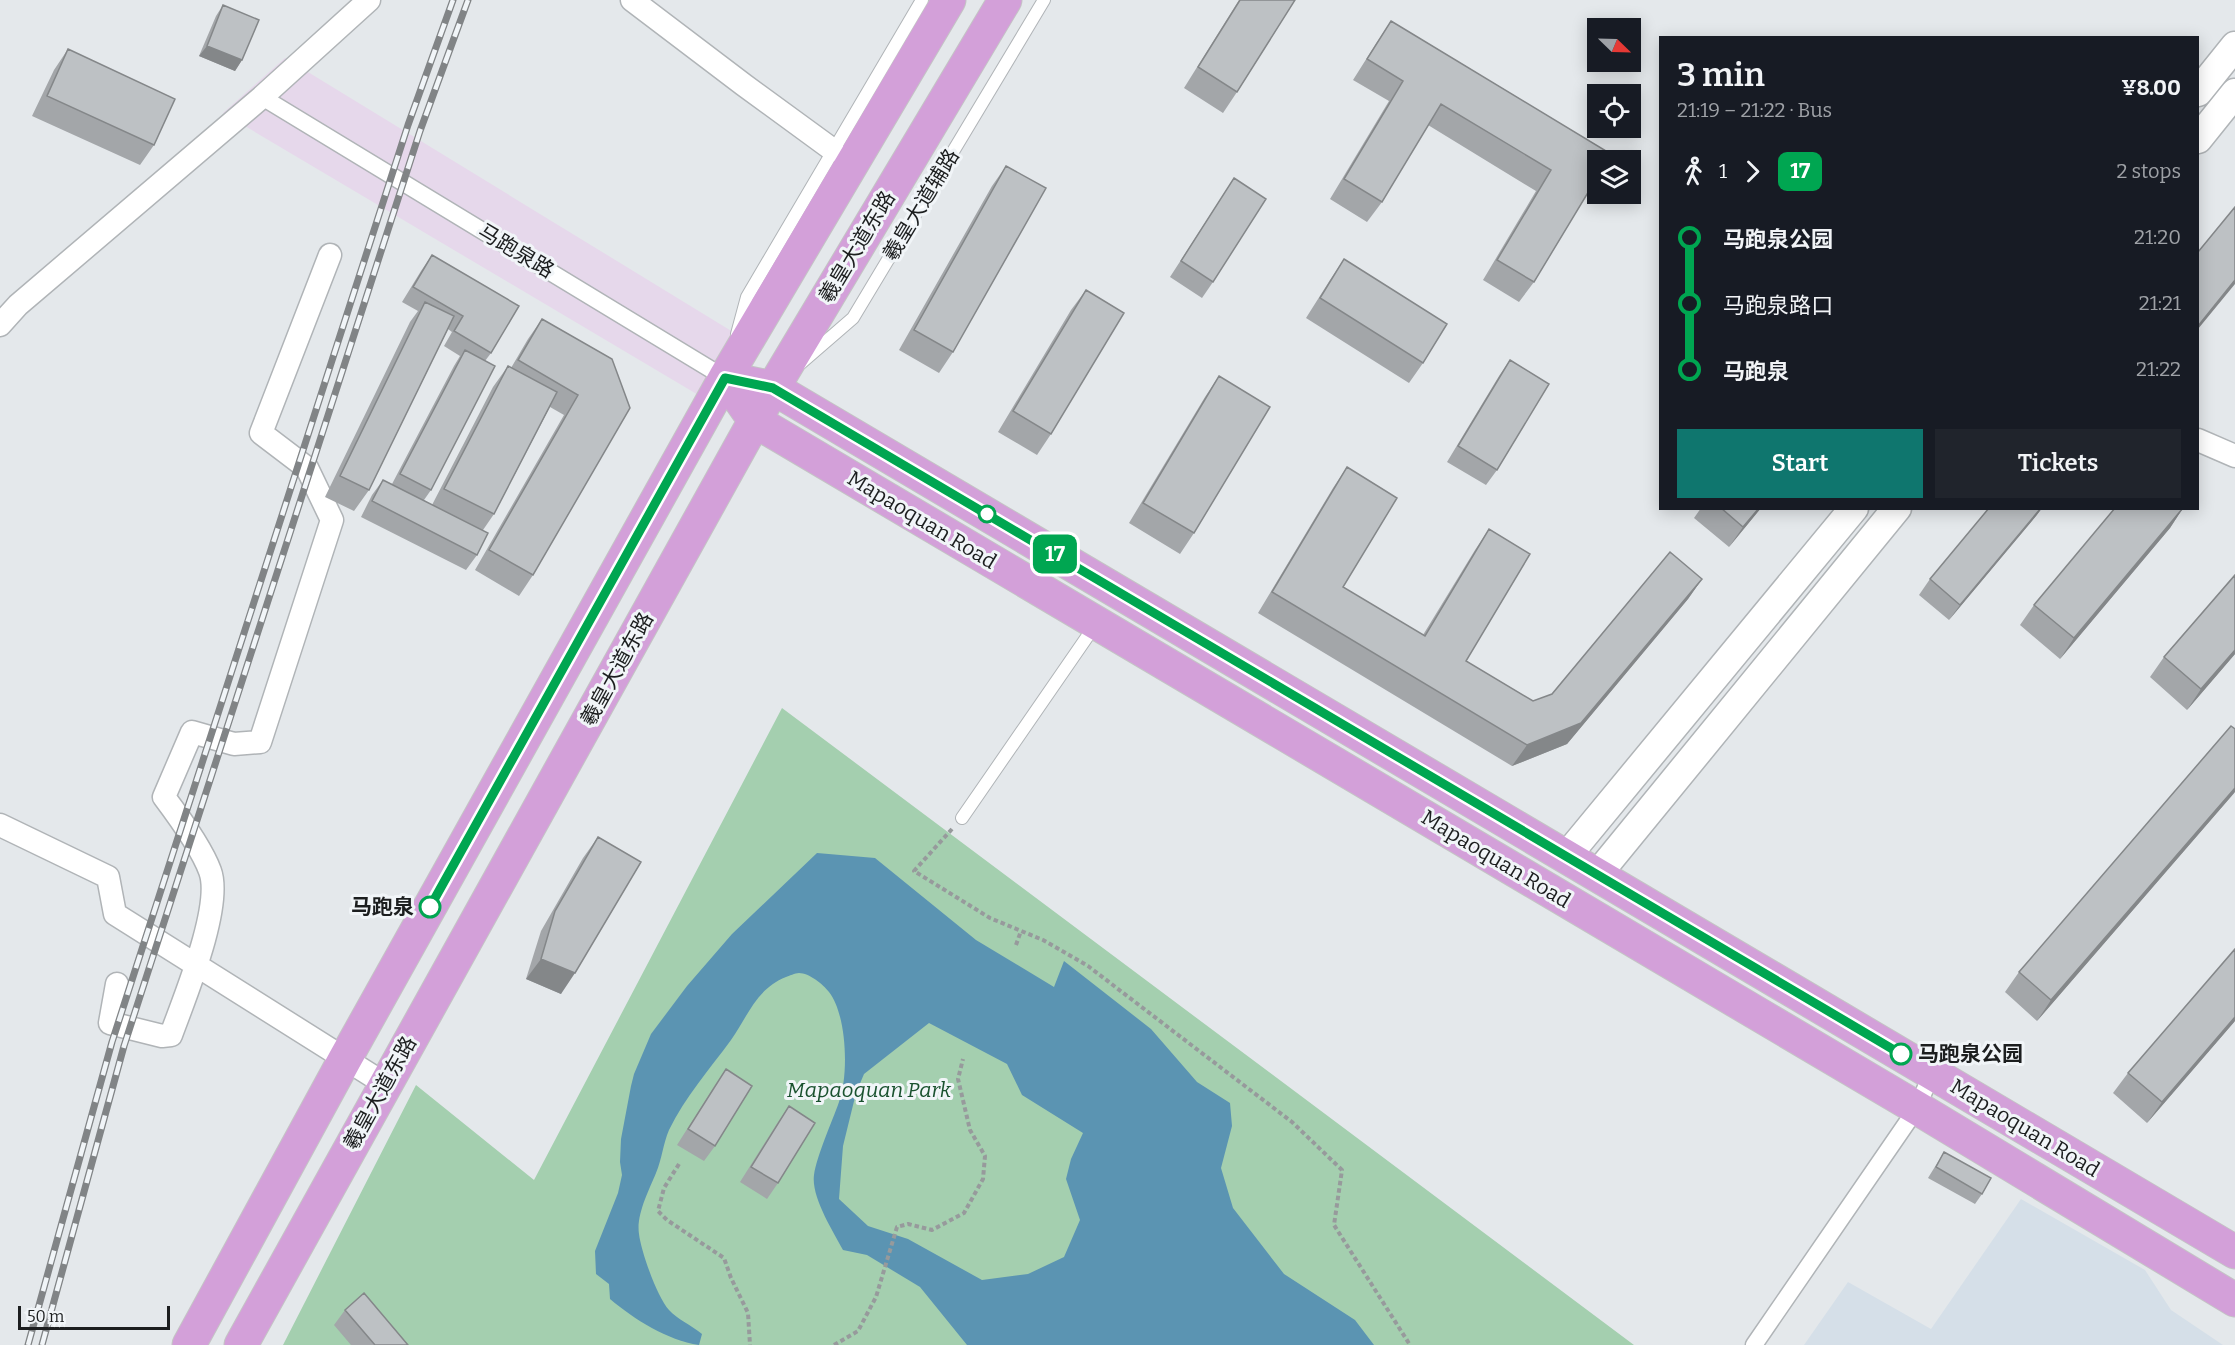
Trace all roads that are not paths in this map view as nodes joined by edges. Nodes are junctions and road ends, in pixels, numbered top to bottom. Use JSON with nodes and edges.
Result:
{"nodes":[{"id":1,"x":369,"y":0,"type":"edge"},
{"id":2,"x":632,"y":0,"type":"edge"},
{"id":3,"x":922,"y":0,"type":"edge"},
{"id":4,"x":949,"y":0,"type":"edge"},
{"id":5,"x":1005,"y":0,"type":"edge"},
{"id":6,"x":1044,"y":0,"type":"edge"},
{"id":7,"x":2235,"y":46,"type":"edge"},
{"id":8,"x":2199,"y":91,"type":"edge"},
{"id":9,"x":2235,"y":93,"type":"edge"},
{"id":10,"x":262,"y":97,"type":"junction"},
{"id":11,"x":2199,"y":139,"type":"edge"},
{"id":12,"x":833,"y":150,"type":"junction"},
{"id":13,"x":330,"y":255,"type":"dead end"},
{"id":14,"x":0,"y":325,"type":"edge"},
{"id":15,"x":725,"y":378,"type":"junction"},
{"id":16,"x":773,"y":388,"type":"junction"},
{"id":17,"x":754,"y":421,"type":"junction"},
{"id":18,"x":2199,"y":440,"type":"edge"},
{"id":19,"x":2235,"y":456,"type":"edge"},
{"id":20,"x":1852,"y":510,"type":"edge"},
{"id":21,"x":1895,"y":510,"type":"edge"},
{"id":22,"x":1097,"y":623,"type":"junction"},
{"id":23,"x":962,"y":818,"type":"road end"},
{"id":24,"x":0,"y":825,"type":"edge"},
{"id":25,"x":1566,"y":857,"type":"junction"},
{"id":26,"x":1598,"y":875,"type":"junction"},
{"id":27,"x":196,"y":965,"type":"junction"},
{"id":28,"x":117,"y":984,"type":"dead end"},
{"id":29,"x":345,"y":1059,"type":"junction"},
{"id":30,"x":1932,"y":1073,"type":"junction"},
{"id":31,"x":385,"y":1084,"type":"junction"},
{"id":32,"x":1917,"y":1108,"type":"junction"},
{"id":33,"x":2235,"y":1252,"type":"edge"},
{"id":34,"x":2235,"y":1300,"type":"edge"},
{"id":35,"x":189,"y":1345,"type":"edge"},
{"id":36,"x":242,"y":1345,"type":"edge"},
{"id":37,"x":1754,"y":1345,"type":"edge"}],
"edges":[{"from":1,"to":10,"type":"street"},
{"from":2,"to":12,"type":"street"},
{"from":3,"to":12,"type":"lane"},
{"from":4,"to":15,"type":"main road"},
{"from":5,"to":16,"type":"main road","name":"羲皇大道东路"},
{"from":6,"to":16,"type":"lane","name":"羲皇大道辅路"},
{"from":7,"to":8,"type":"street"},
{"from":9,"to":11,"type":"street"},
{"from":10,"to":14,"type":"street"},
{"from":10,"to":15,"type":"street","name":"马跑泉路"},
{"from":12,"to":15,"type":"lane"},
{"from":13,"to":27,"type":"street"},
{"from":15,"to":16,"type":"main road","name":"Mapaoquan Road"},
{"from":15,"to":17,"type":"main road","name":"马跑泉路"},
{"from":15,"to":29,"type":"main road"},
{"from":16,"to":17,"type":"main road","name":"羲皇大道东路"},
{"from":16,"to":25,"type":"main road","name":"Mapaoquan Road"},
{"from":17,"to":22,"type":"main road","name":"Mapaoquan Road"},
{"from":17,"to":31,"type":"main road","name":"羲皇大道东路"},
{"from":18,"to":19,"type":"street"},
{"from":20,"to":25,"type":"street"},
{"from":21,"to":26,"type":"street"},
{"from":22,"to":23,"type":"lane"},
{"from":22,"to":32,"type":"main road","name":"Mapaoquan Road"},
{"from":24,"to":27,"type":"street"},
{"from":25,"to":26,"type":"main road","name":"Mapaoquan Road"},
{"from":26,"to":30,"type":"main road","name":"Mapaoquan Road"},
{"from":27,"to":28,"type":"street"},
{"from":27,"to":29,"type":"street"},
{"from":29,"to":31,"type":"street"},
{"from":29,"to":35,"type":"main road"},
{"from":30,"to":32,"type":"street"},
{"from":30,"to":33,"type":"main road","name":"Mapaoquan Road"},
{"from":31,"to":36,"type":"main road","name":"羲皇大道东路"},
{"from":32,"to":34,"type":"main road","name":"Mapaoquan Road"},
{"from":32,"to":37,"type":"street"}]}
